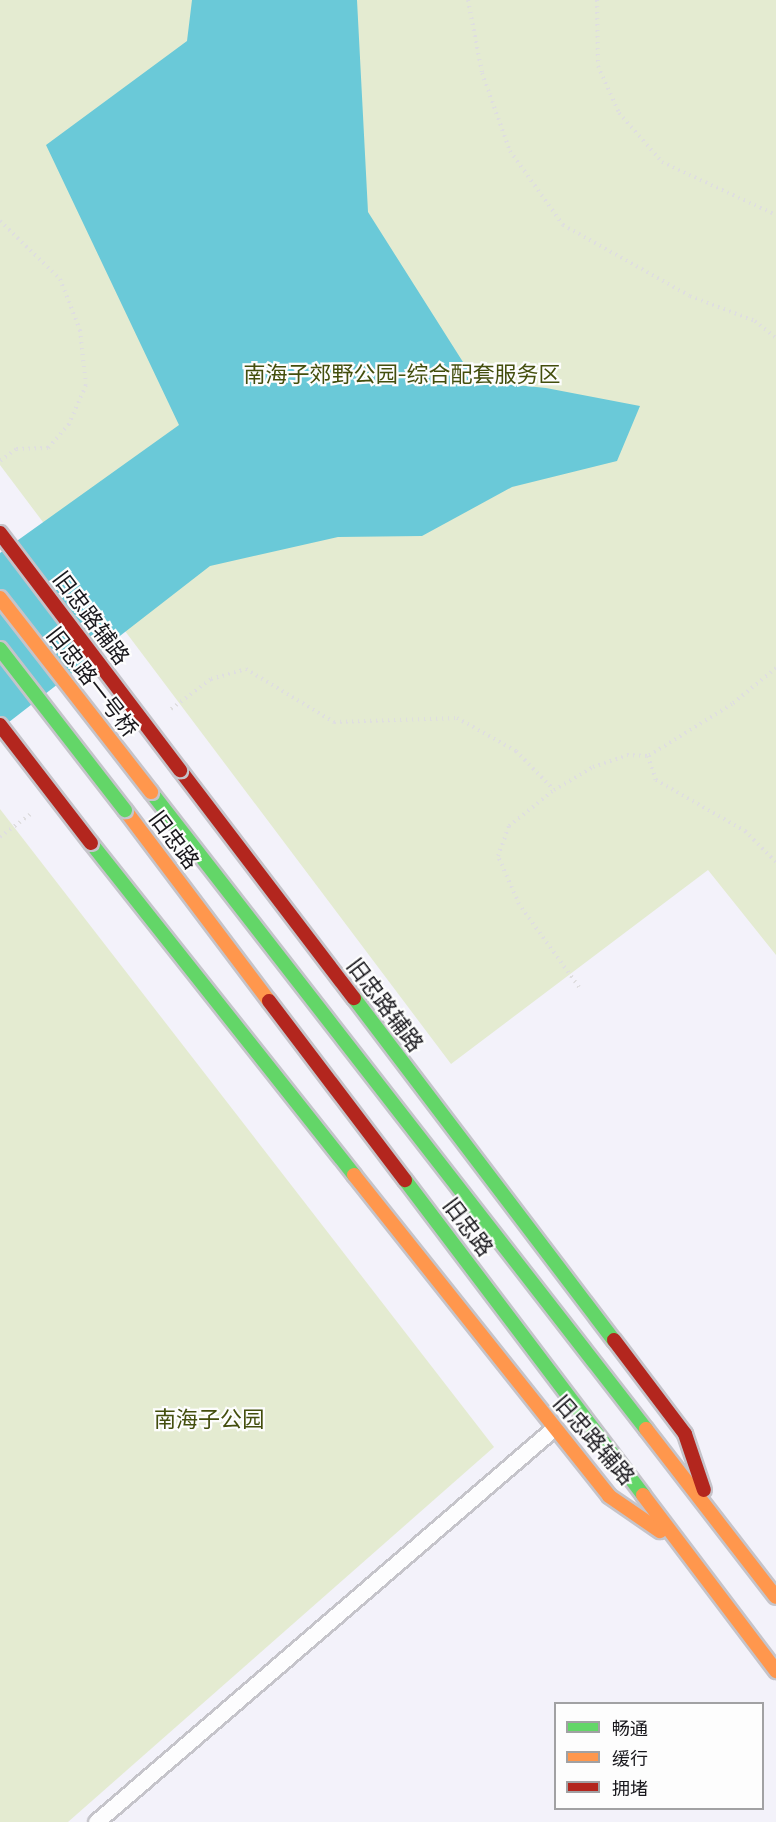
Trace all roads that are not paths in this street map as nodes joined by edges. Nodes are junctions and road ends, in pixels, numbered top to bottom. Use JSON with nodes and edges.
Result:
{"nodes":[{"id":1,"x":0,"y":533,"type":"edge"},
{"id":2,"x":0,"y":598,"type":"edge"},
{"id":3,"x":0,"y":649,"type":"edge"},
{"id":4,"x":0,"y":725,"type":"edge"},
{"id":5,"x":152,"y":792,"type":"joint"},
{"id":6,"x":554,"y":1428,"type":"junction"},
{"id":7,"x":712,"y":1515,"type":"junction"},
{"id":8,"x":681,"y":1544,"type":"junction"},
{"id":9,"x":776,"y":1597,"type":"edge"},
{"id":10,"x":776,"y":1671,"type":"edge"},
{"id":11,"x":96,"y":1822,"type":"edge"}],
"edges":[{"from":1,"to":7,"type":"main road","name":"旧忠路辅路","bridge":true},
{"from":2,"to":5,"type":"main road","name":"旧忠路一号桥","bridge":true},
{"from":3,"to":8,"type":"main road","name":"旧忠路","bridge":true},
{"from":4,"to":6,"type":"main road","name":"旧忠路辅路","bridge":true},
{"from":5,"to":7,"type":"main road","name":"旧忠路"},
{"from":6,"to":8,"type":"main road","name":"旧忠路辅路"},
{"from":6,"to":11,"type":"lane"},
{"from":7,"to":9,"type":"main road","name":"旧忠路"},
{"from":8,"to":10,"type":"main road","name":"旧忠路"}]}
